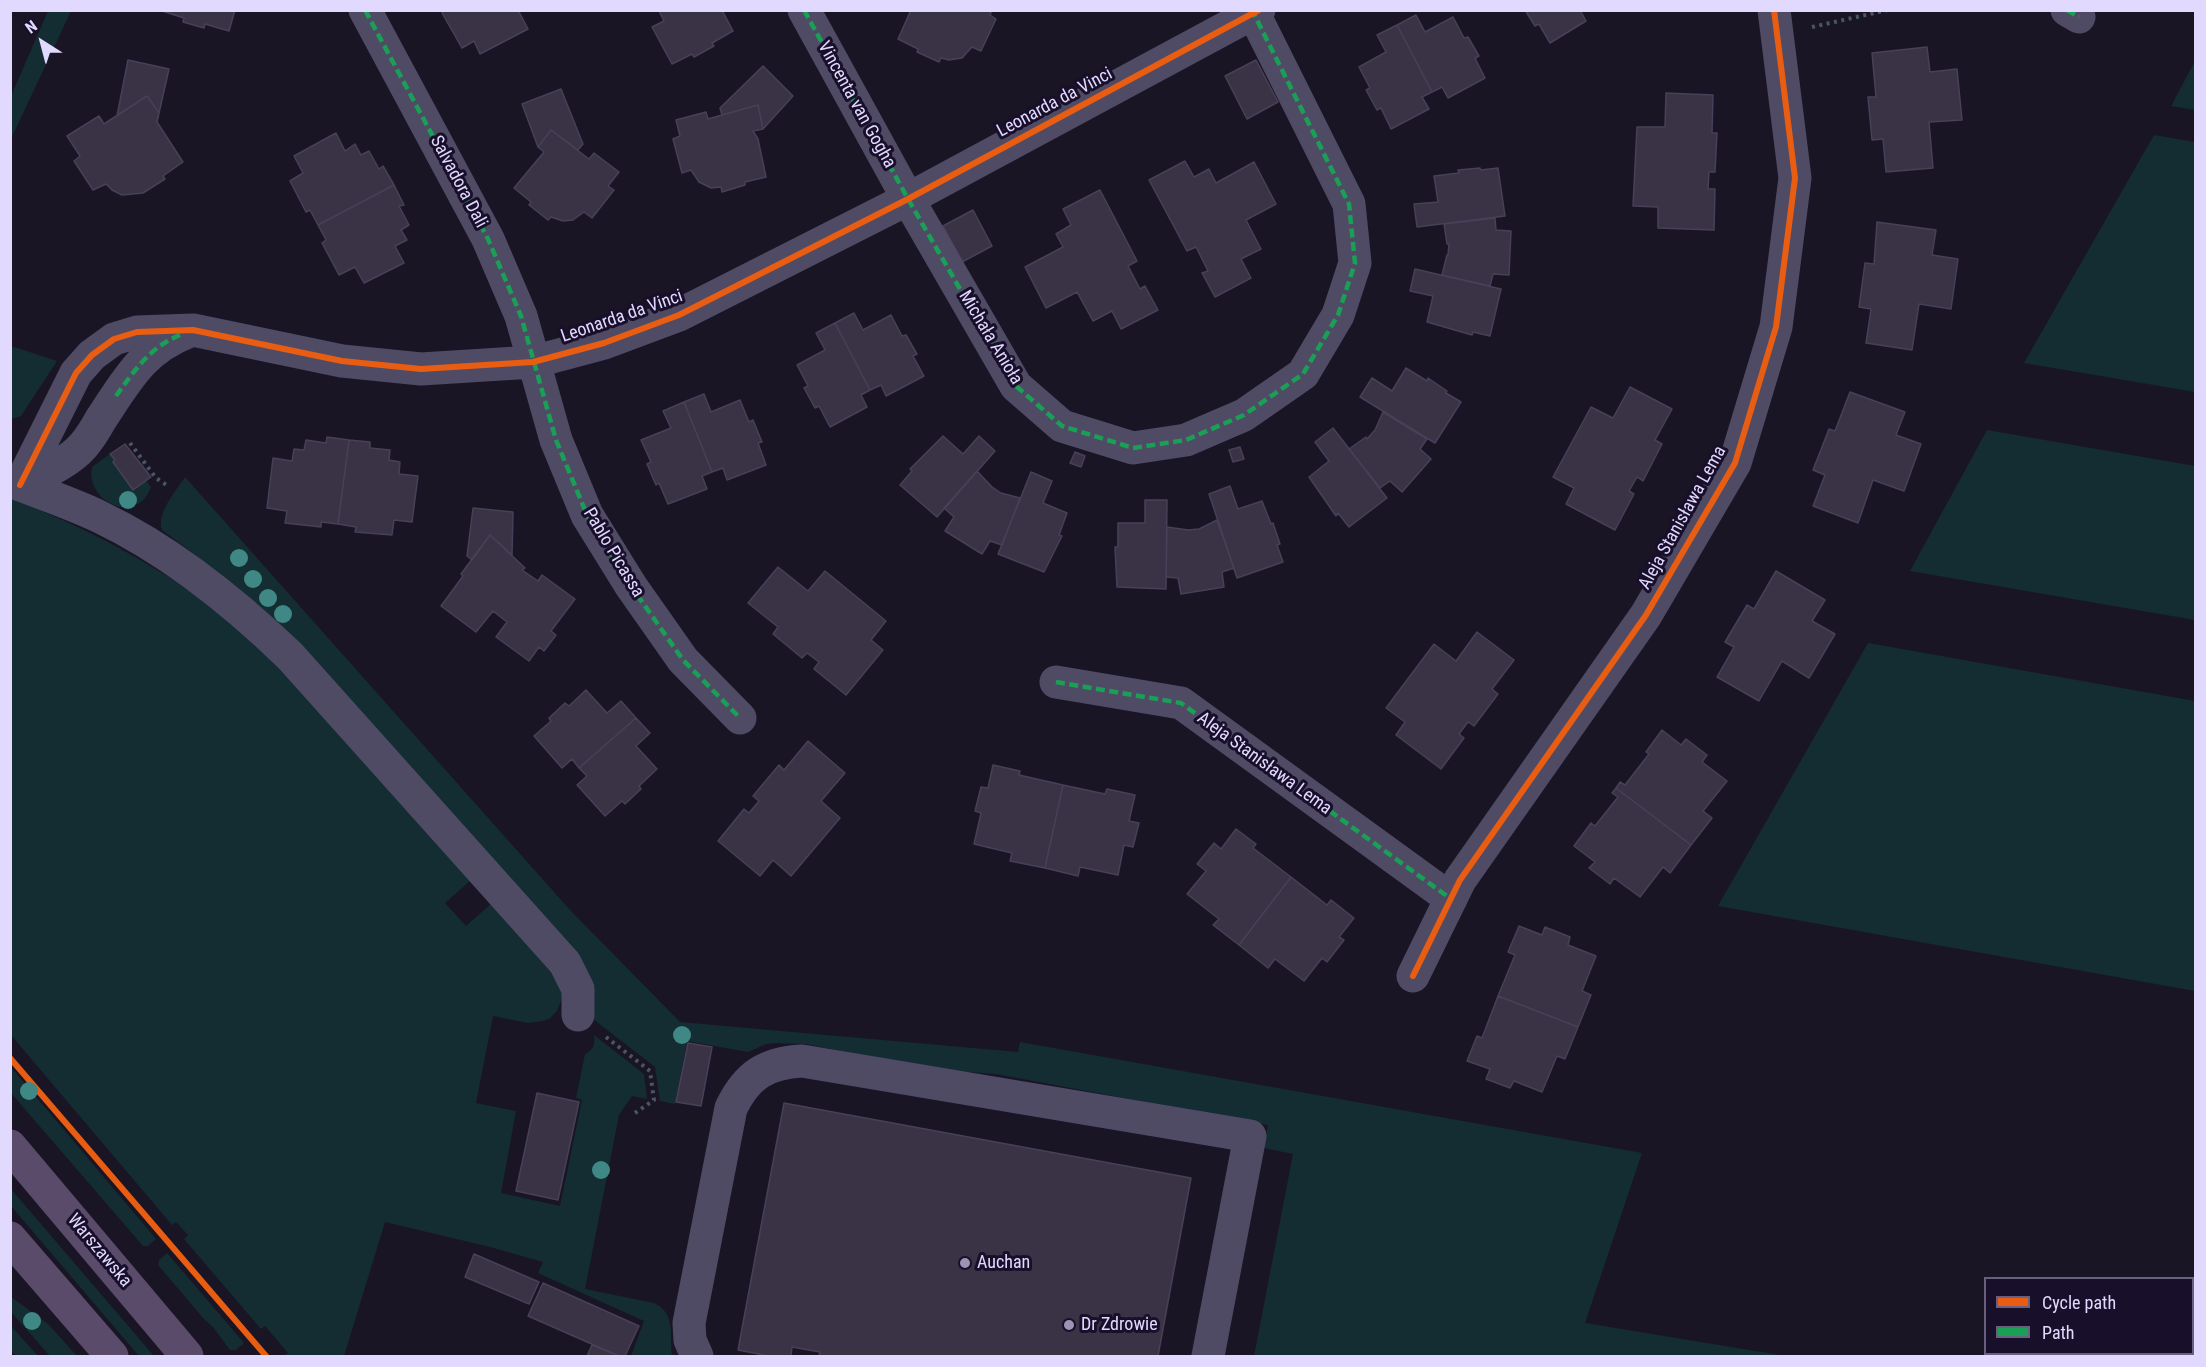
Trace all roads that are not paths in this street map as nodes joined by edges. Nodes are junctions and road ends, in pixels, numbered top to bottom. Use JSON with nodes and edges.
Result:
{"nodes":[{"id":1,"x":365,"y":10,"type":"edge"},
{"id":2,"x":804,"y":10,"type":"edge"},
{"id":3,"x":1255,"y":11,"type":"edge"},
{"id":4,"x":1776,"y":22,"type":"edge"},
{"id":5,"x":908,"y":199,"type":"junction"},
{"id":6,"x":192,"y":330,"type":"junction"},
{"id":7,"x":533,"y":362,"type":"junction"},
{"id":8,"x":15,"y":483,"type":"edge"},
{"id":9,"x":1056,"y":682,"type":"dead end"},
{"id":10,"x":740,"y":718,"type":"dead end"},
{"id":11,"x":1451,"y":898,"type":"junction"},
{"id":12,"x":1413,"y":976,"type":"dead end"},
{"id":13,"x":578,"y":1015,"type":"road end"},
{"id":14,"x":10,"y":1146,"type":"edge"},
{"id":15,"x":10,"y":1238,"type":"edge"},
{"id":16,"x":112,"y":1356,"type":"edge"},
{"id":17,"x":187,"y":1356,"type":"edge"},
{"id":18,"x":697,"y":1356,"type":"edge"},
{"id":19,"x":1208,"y":1356,"type":"edge"}],
"edges":[{"from":1,"to":7,"type":"street","name":"Salvadora Dali"},
{"from":2,"to":5,"type":"street","name":"Vincenta van Gogha"},
{"from":3,"to":5,"type":"street","name":"Leonarda da Vinci"},
{"from":3,"to":5,"type":"street","name":"Michała Anioła"},
{"from":4,"to":11,"type":"street","name":"Aleja Stanisława Lema"},
{"from":5,"to":7,"type":"street","name":"Leonarda da Vinci"},
{"from":6,"to":7,"type":"street","name":"Leonarda da Vinci"},
{"from":6,"to":8,"type":"street"},
{"from":6,"to":8,"type":"street","name":"Leonarda da Vinci"},
{"from":7,"to":10,"type":"street","name":"Pablo Picassa"},
{"from":8,"to":13,"type":"street"},
{"from":9,"to":11,"type":"street","name":"Aleja Stanisława Lema"},
{"from":11,"to":12,"type":"street","name":"Aleja Stanisława Lema"},
{"from":14,"to":17,"type":"main road","name":"Warszawska"},
{"from":15,"to":16,"type":"main road"},
{"from":18,"to":19,"type":"street"}]}
